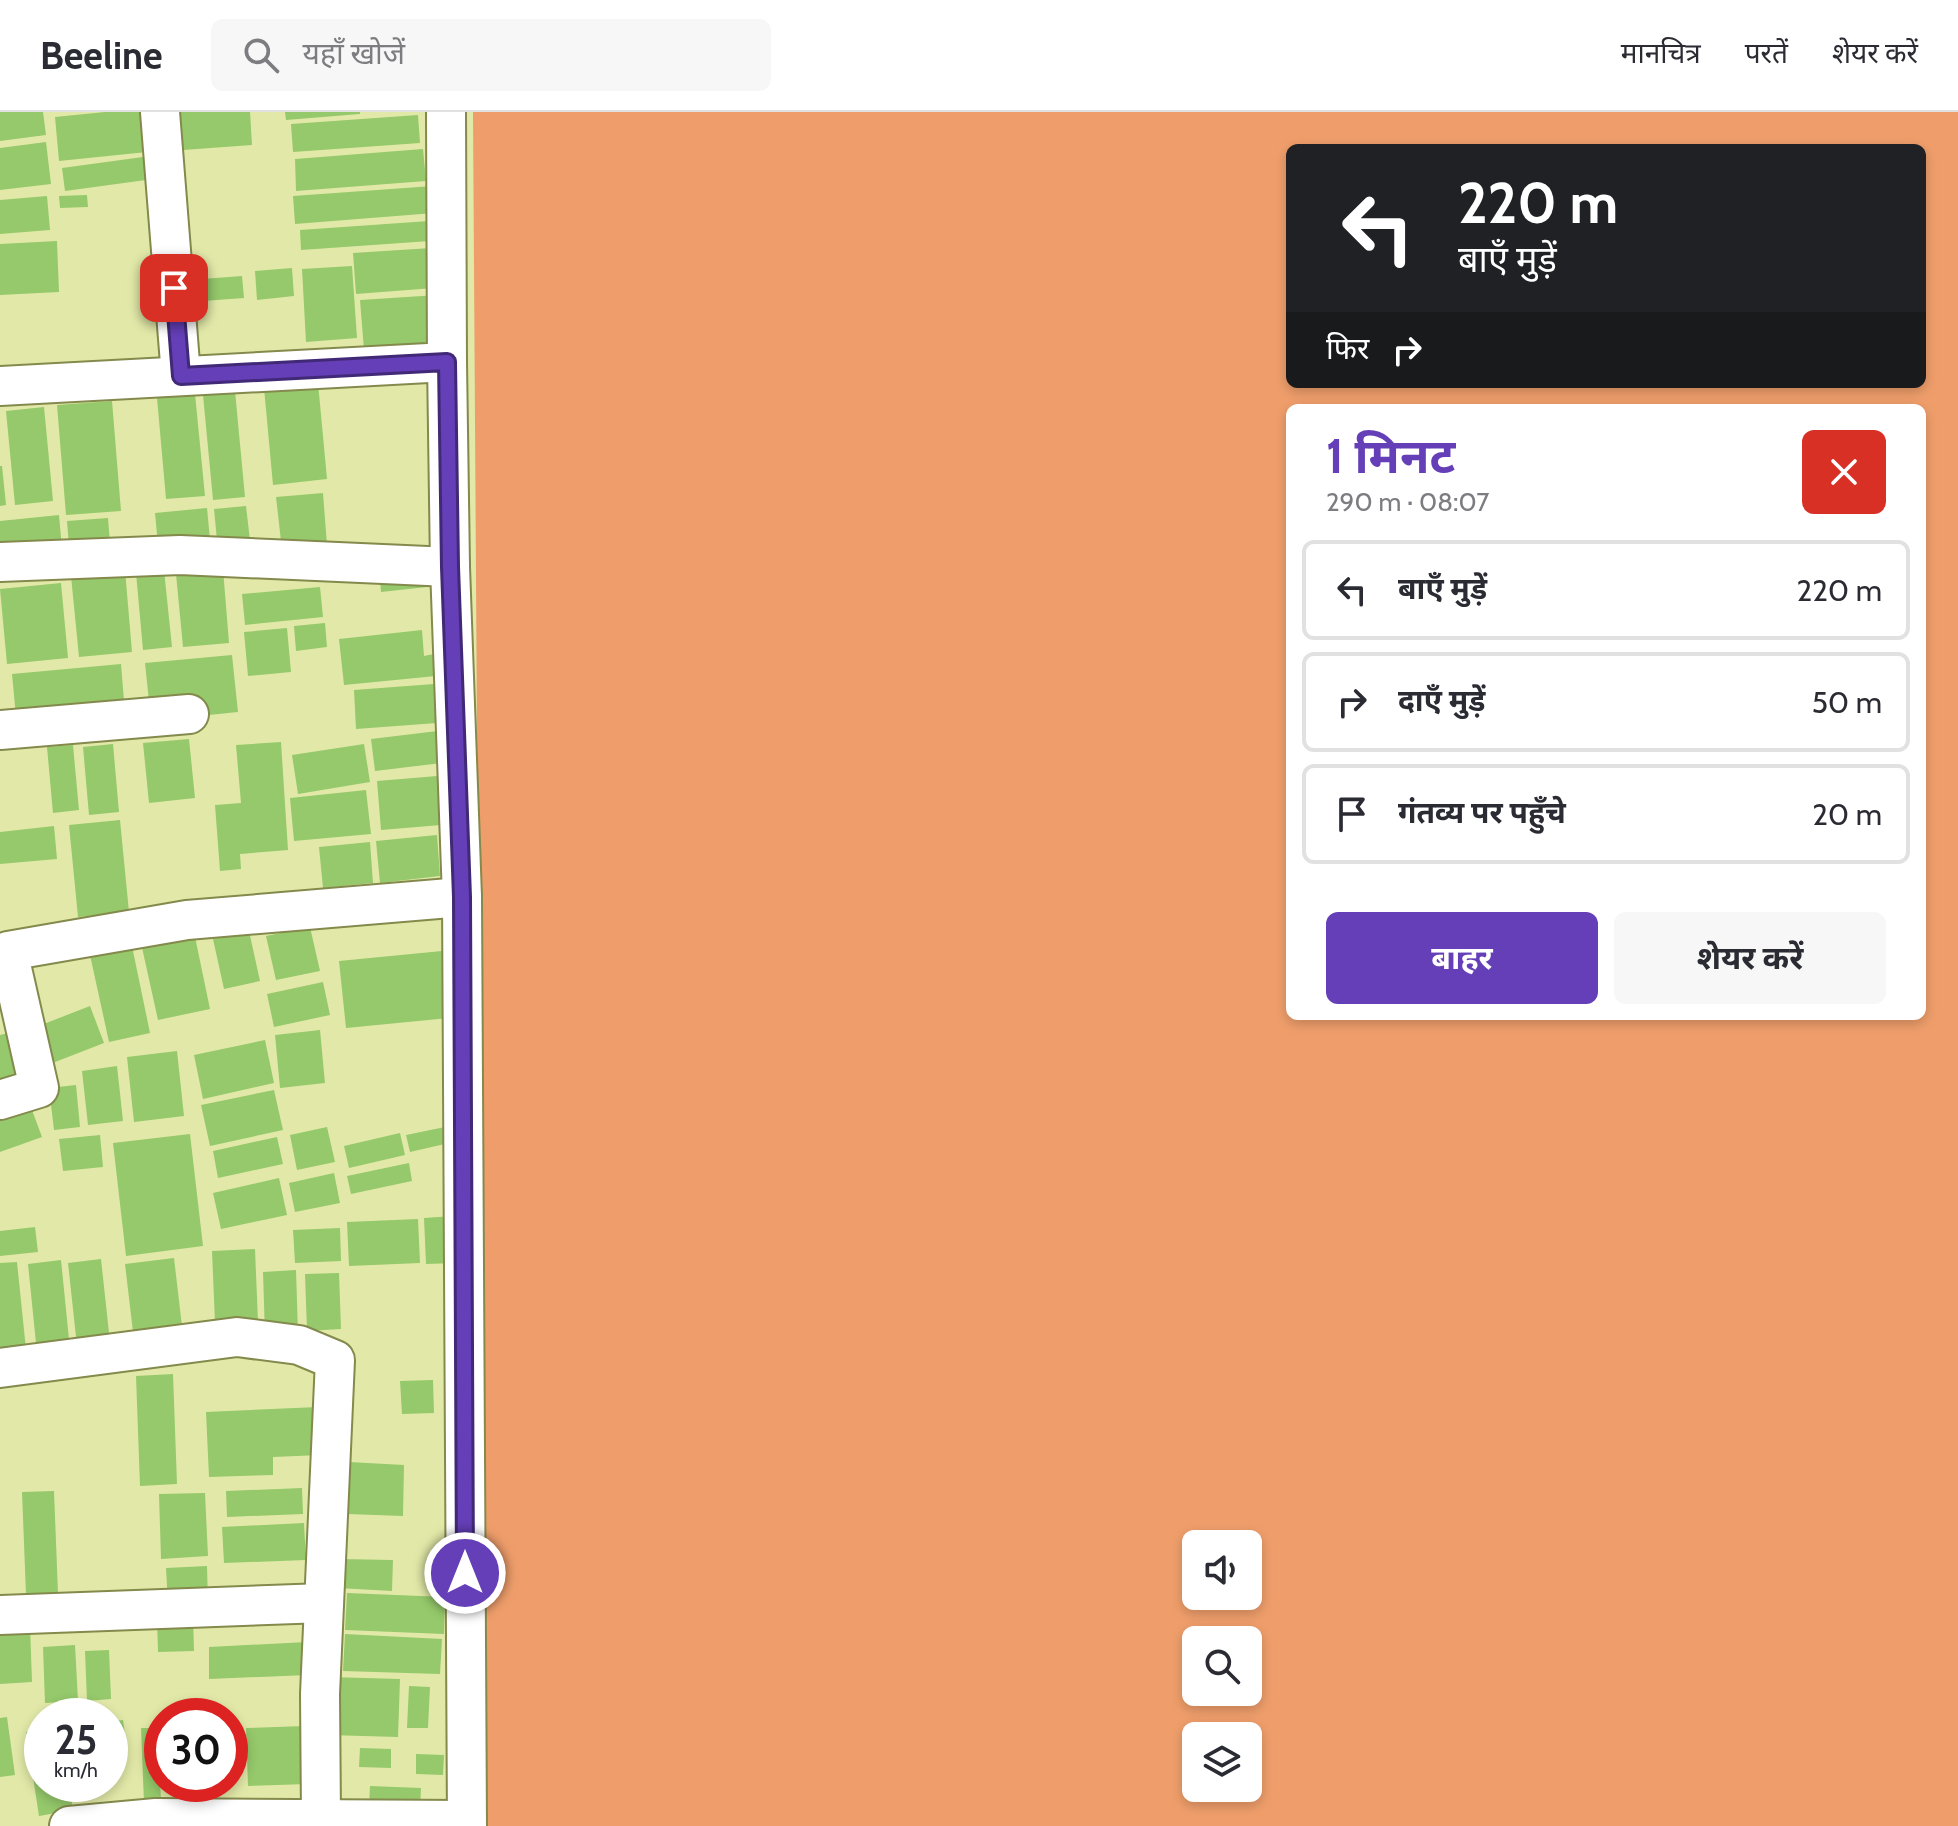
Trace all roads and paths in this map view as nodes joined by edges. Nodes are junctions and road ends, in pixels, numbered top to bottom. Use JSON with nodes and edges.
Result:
{"nodes":[{"id":1,"x":160,"y":112,"type":"edge"},
{"id":2,"x":446,"y":112,"type":"edge"},
{"id":3,"x":447,"y":362,"type":"junction"},
{"id":4,"x":181,"y":376,"type":"junction"},
{"id":5,"x":0,"y":386,"type":"edge"},
{"id":6,"x":0,"y":562,"type":"edge"},
{"id":7,"x":450,"y":567,"type":"junction"},
{"id":8,"x":189,"y":714,"type":"dead end"},
{"id":9,"x":0,"y":730,"type":"edge"},
{"id":10,"x":462,"y":897,"type":"junction"},
{"id":11,"x":0,"y":1100,"type":"edge"},
{"id":12,"x":0,"y":1368,"type":"edge"},
{"id":13,"x":324,"y":1603,"type":"junction"},
{"id":14,"x":0,"y":1615,"type":"edge"},
{"id":15,"x":321,"y":1817,"type":"junction"},
{"id":16,"x":156,"y":1822,"type":"edge"},
{"id":17,"x":467,"y":1823,"type":"edge"},
{"id":18,"x":69,"y":1826,"type":"edge"}],
"edges":[{"from":1,"to":4,"type":"street"},
{"from":2,"to":3,"type":"street"},
{"from":3,"to":4,"type":"street"},
{"from":3,"to":7,"type":"street"},
{"from":4,"to":5,"type":"street"},
{"from":6,"to":7,"type":"street"},
{"from":7,"to":10,"type":"street"},
{"from":8,"to":9,"type":"street"},
{"from":10,"to":11,"type":"street"},
{"from":10,"to":17,"type":"street"},
{"from":12,"to":13,"type":"street"},
{"from":13,"to":14,"type":"street"},
{"from":13,"to":15,"type":"street"},
{"from":15,"to":16,"type":"street"},
{"from":15,"to":17,"type":"street"},
{"from":16,"to":18,"type":"street"}]}
